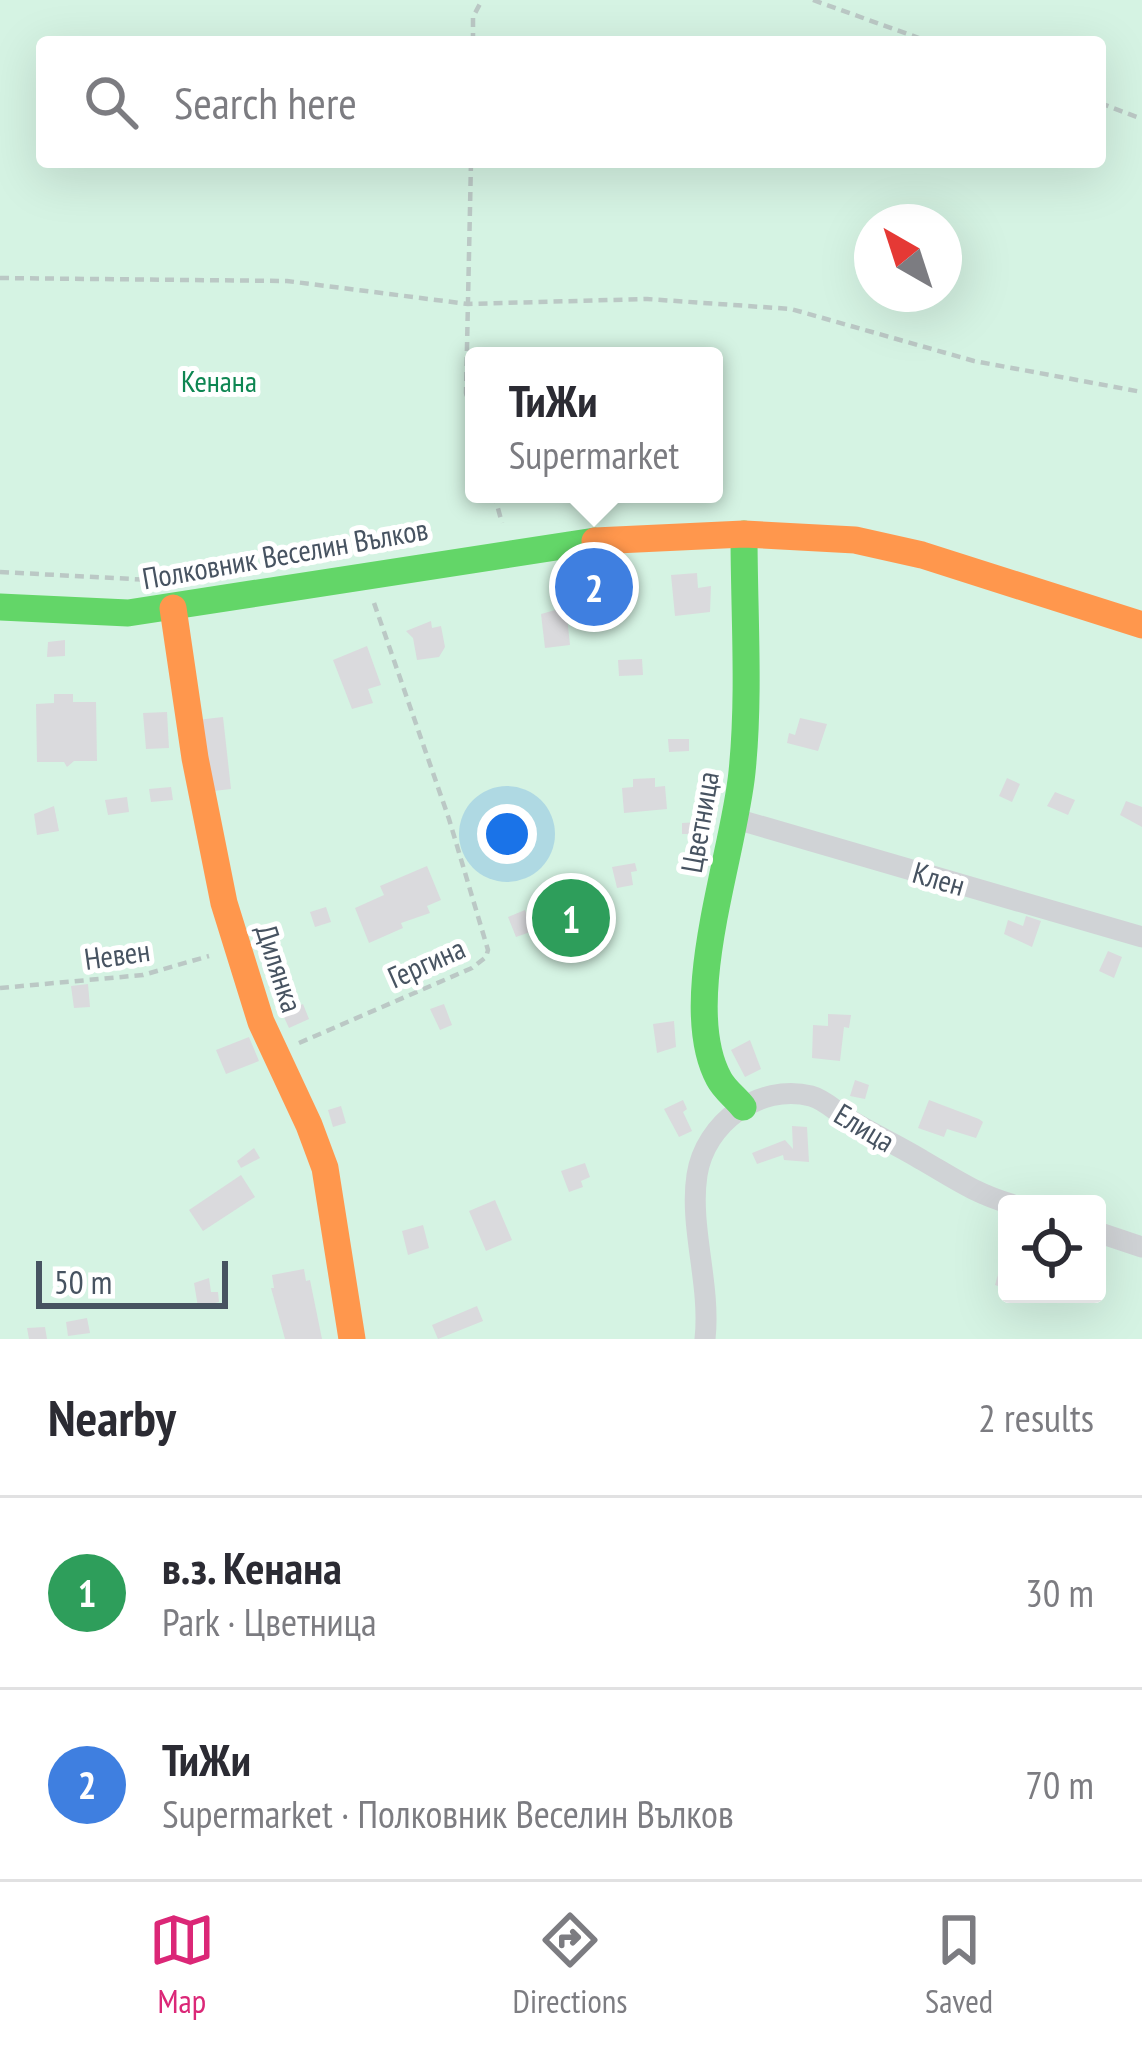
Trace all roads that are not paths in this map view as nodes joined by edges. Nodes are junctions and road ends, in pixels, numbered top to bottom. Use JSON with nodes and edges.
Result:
{"nodes":[{"id":1,"x":744,"y":534,"type":"junction"},
{"id":2,"x":0,"y":607,"type":"edge"},
{"id":3,"x":172,"y":608,"type":"junction"},
{"id":4,"x":1142,"y":626,"type":"edge"},
{"id":5,"x":736,"y":819,"type":"junction"},
{"id":6,"x":1142,"y":937,"type":"edge"},
{"id":7,"x":743,"y":1107,"type":"junction"},
{"id":8,"x":998,"y":1200,"type":"edge"},
{"id":9,"x":1106,"y":1235,"type":"edge"},
{"id":10,"x":1142,"y":1247,"type":"edge"},
{"id":11,"x":352,"y":1339,"type":"edge"},
{"id":12,"x":705,"y":1339,"type":"edge"}],
"edges":[{"from":1,"to":3,"type":"street","name":"Полковник Веселин Вълков"},
{"from":1,"to":4,"type":"street","name":"Полковник Веселин Вълков"},
{"from":1,"to":5,"type":"street","name":"Цветница"},
{"from":2,"to":3,"type":"street","name":"Полковник Веселин Вълков"},
{"from":3,"to":11,"type":"street","name":"Дилянка"},
{"from":5,"to":6,"type":"street","name":"Клен"},
{"from":5,"to":7,"type":"street","name":"Цветница"},
{"from":7,"to":8,"type":"street","name":"Елица"},
{"from":7,"to":12,"type":"street"},
{"from":9,"to":10,"type":"street"}]}
